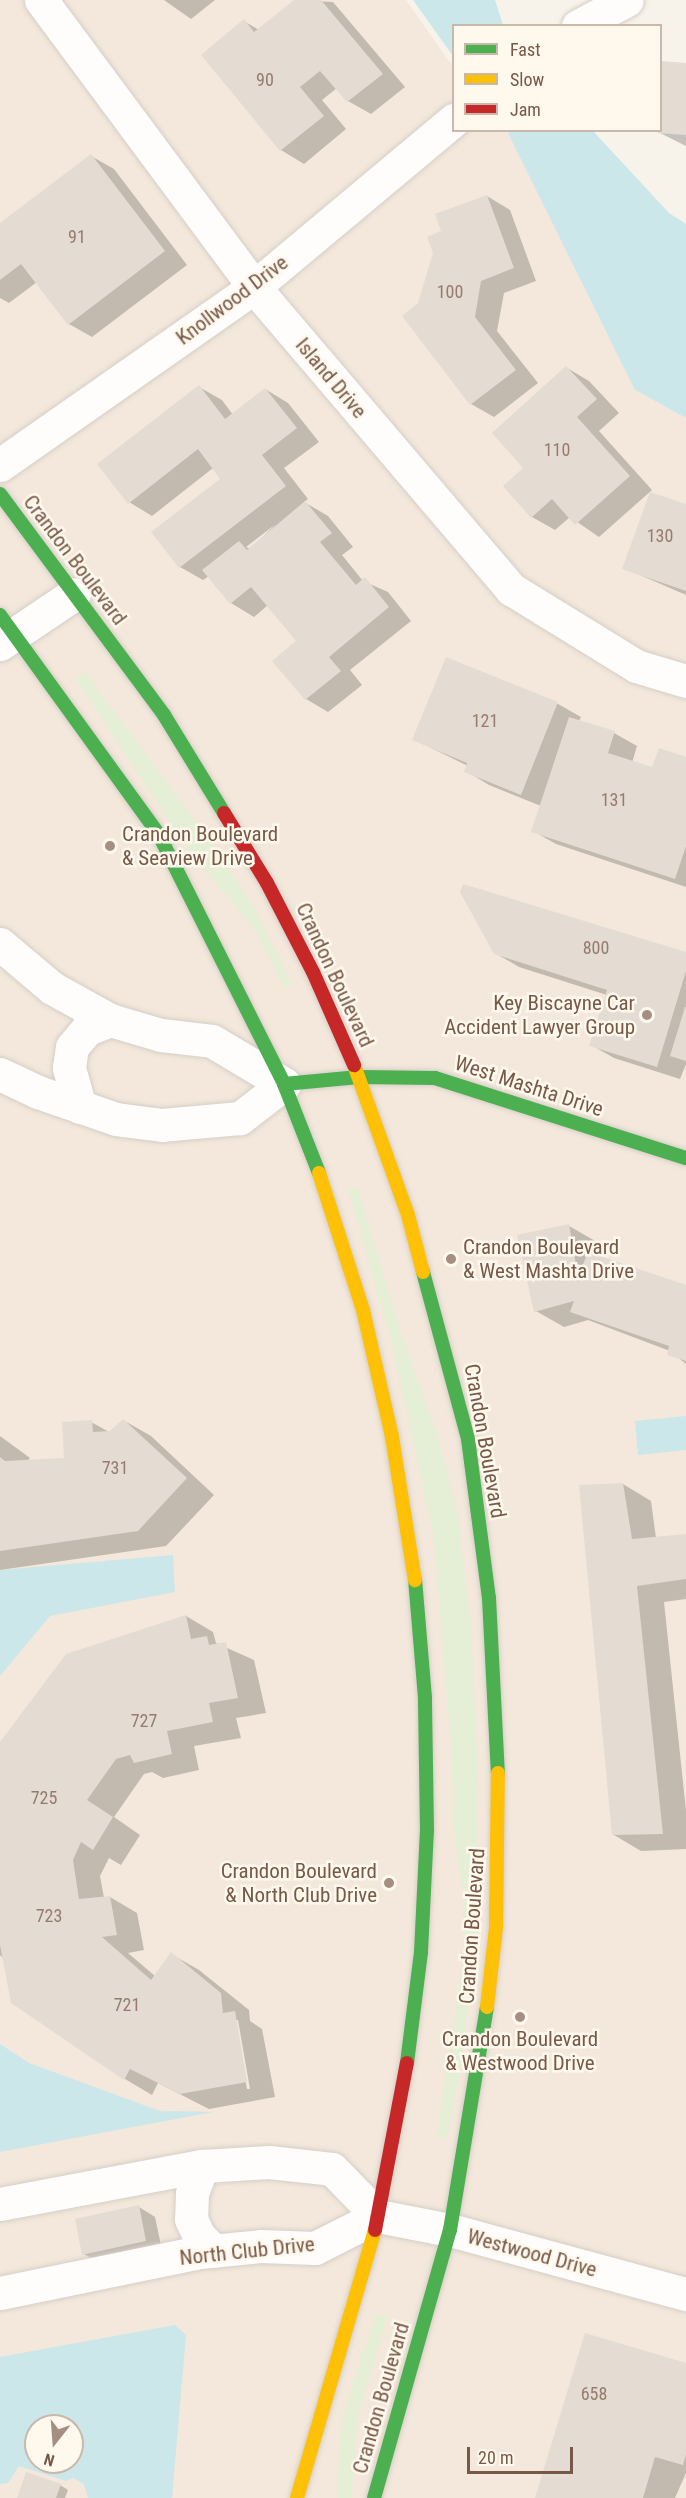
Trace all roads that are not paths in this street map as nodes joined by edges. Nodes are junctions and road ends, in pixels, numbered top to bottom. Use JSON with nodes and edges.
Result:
{"nodes":[{"id":1,"x":41,"y":0,"type":"edge"},
{"id":2,"x":627,"y":0,"type":"edge"},
{"id":3,"x":582,"y":24,"type":"edge"},
{"id":4,"x":452,"y":121,"type":"edge"},
{"id":5,"x":254,"y":287,"type":"junction"},
{"id":6,"x":0,"y":465,"type":"edge"},
{"id":7,"x":0,"y":494,"type":"edge"},
{"id":8,"x":74,"y":594,"type":"junction"},
{"id":9,"x":5,"y":631,"type":"edge"},
{"id":10,"x":686,"y":681,"type":"edge"},
{"id":11,"x":0,"y":944,"type":"edge"},
{"id":12,"x":110,"y":1020,"type":"junction"},
{"id":13,"x":0,"y":1074,"type":"edge"},
{"id":14,"x":359,"y":1077,"type":"junction"},
{"id":15,"x":284,"y":1084,"type":"junction"},
{"id":16,"x":80,"y":1107,"type":"junction"},
{"id":17,"x":686,"y":1158,"type":"edge"},
{"id":18,"x":202,"y":2166,"type":"junction"},
{"id":19,"x":0,"y":2204,"type":"edge"},
{"id":20,"x":378,"y":2216,"type":"junction"},
{"id":21,"x":450,"y":2230,"type":"junction"},
{"id":22,"x":214,"y":2251,"type":"junction"},
{"id":23,"x":0,"y":2293,"type":"edge"},
{"id":24,"x":686,"y":2294,"type":"edge"},
{"id":25,"x":297,"y":2498,"type":"edge"},
{"id":26,"x":374,"y":2498,"type":"edge"}],
"edges":[{"from":1,"to":5,"type":"street","name":"Island Drive"},
{"from":2,"to":3,"type":"street"},
{"from":4,"to":5,"type":"street","name":"Knollwood Drive"},
{"from":5,"to":6,"type":"street","name":"Knollwood Drive"},
{"from":5,"to":10,"type":"street","name":"Island Drive"},
{"from":7,"to":8,"type":"main road","name":"Crandon Boulevard"},
{"from":8,"to":9,"type":"street"},
{"from":8,"to":14,"type":"main road","name":"Crandon Boulevard"},
{"from":9,"to":15,"type":"main road"},
{"from":11,"to":12,"type":"street"},
{"from":12,"to":15,"type":"street"},
{"from":12,"to":16,"type":"street"},
{"from":13,"to":16,"type":"street"},
{"from":14,"to":15,"type":"main road","name":"West Mashta Drive"},
{"from":14,"to":17,"type":"main road","name":"West Mashta Drive"},
{"from":14,"to":21,"type":"main road","name":"Crandon Boulevard"},
{"from":15,"to":16,"type":"street"},
{"from":15,"to":20,"type":"main road"},
{"from":18,"to":19,"type":"street"},
{"from":18,"to":20,"type":"street"},
{"from":18,"to":22,"type":"street"},
{"from":20,"to":21,"type":"street","name":"Westwood Drive"},
{"from":20,"to":22,"type":"street","name":"North Club Drive"},
{"from":20,"to":25,"type":"main road"},
{"from":21,"to":24,"type":"street","name":"Westwood Drive"},
{"from":21,"to":26,"type":"main road","name":"Crandon Boulevard"},
{"from":22,"to":23,"type":"street","name":"North Club Drive"}]}
